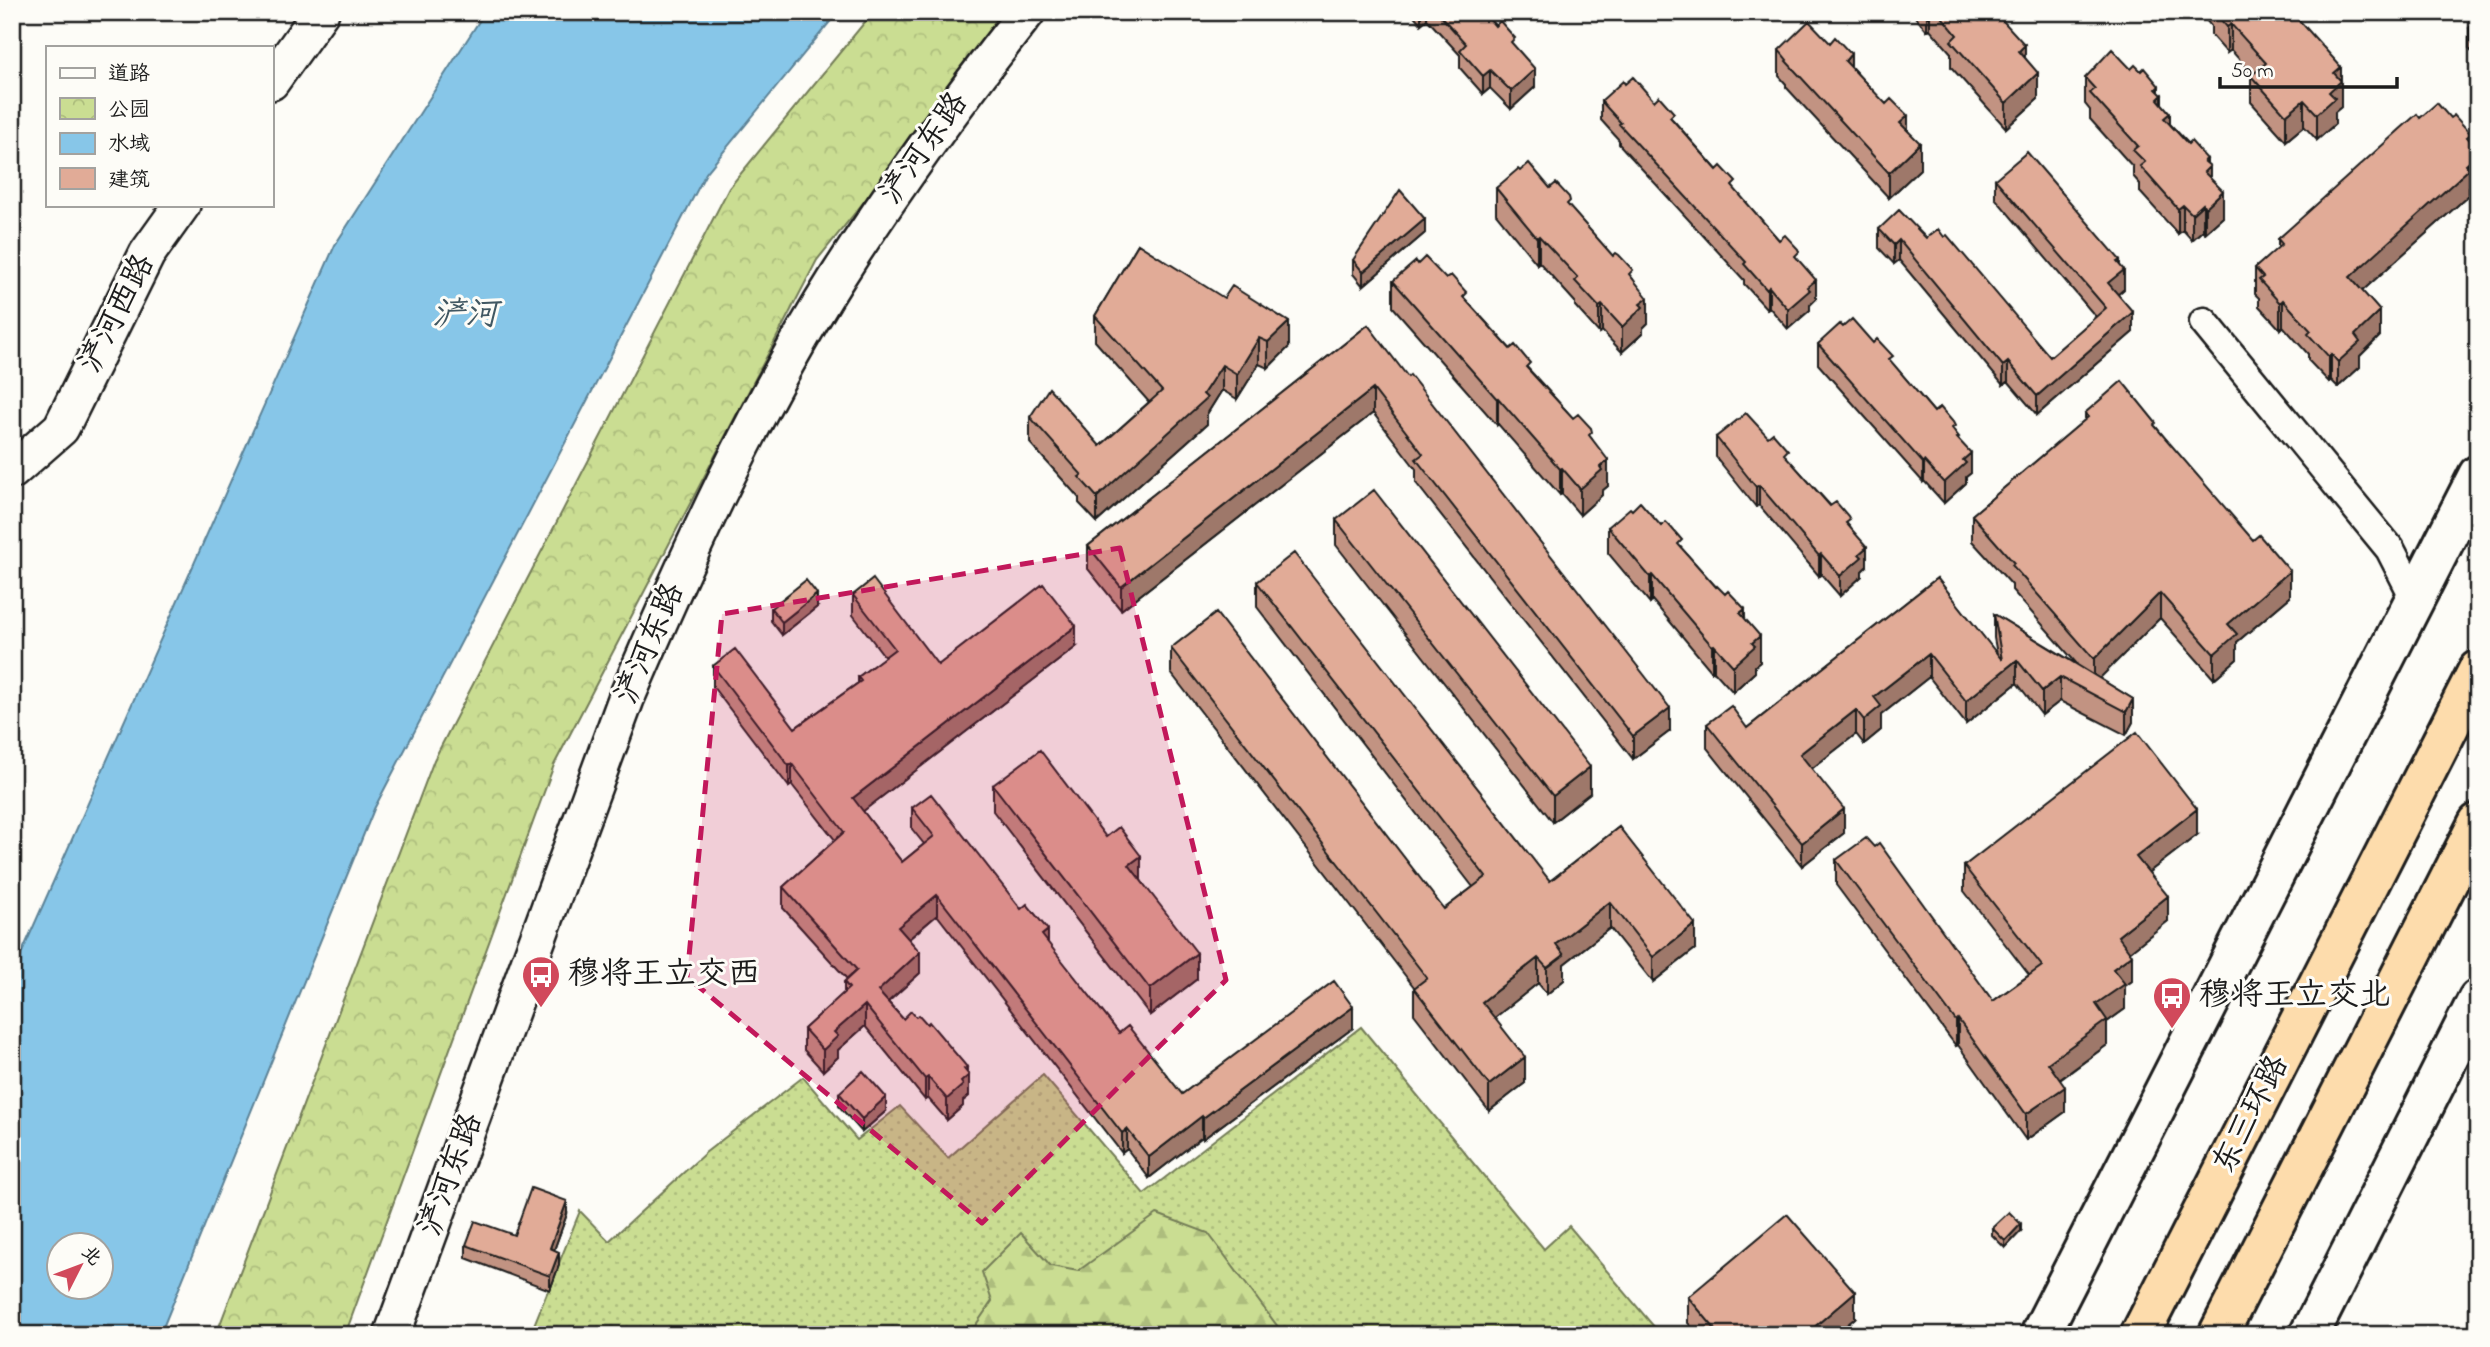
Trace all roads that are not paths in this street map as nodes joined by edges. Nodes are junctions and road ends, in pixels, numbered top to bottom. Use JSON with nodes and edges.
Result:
{"nodes":[{"id":1,"x":321,"y":12,"type":"edge"},
{"id":2,"x":1027,"y":12,"type":"edge"},
{"id":3,"x":273,"y":79,"type":"edge"},
{"id":4,"x":181,"y":206,"type":"edge"},
{"id":5,"x":2204,"y":322,"type":"dead end"},
{"id":6,"x":61,"y":428,"type":"junction"},
{"id":7,"x":12,"y":441,"type":"edge"},
{"id":8,"x":12,"y":471,"type":"edge"},
{"id":9,"x":2478,"y":475,"type":"edge"},
{"id":10,"x":2416,"y":600,"type":"junction"},
{"id":11,"x":2478,"y":670,"type":"edge"},
{"id":12,"x":2478,"y":823,"type":"edge"},
{"id":13,"x":2478,"y":999,"type":"edge"},
{"id":14,"x":392,"y":1335,"type":"edge"},
{"id":15,"x":2040,"y":1335,"type":"edge"},
{"id":16,"x":2140,"y":1335,"type":"edge"},
{"id":17,"x":2218,"y":1335,"type":"edge"},
{"id":18,"x":2309,"y":1335,"type":"edge"}],
"edges":[{"from":1,"to":3,"type":"street"},
{"from":2,"to":14,"type":"street","name":"浐河东路"},
{"from":4,"to":6,"type":"street","name":"浐河西路"},
{"from":5,"to":10,"type":"street"},
{"from":6,"to":7,"type":"street"},
{"from":6,"to":8,"type":"street","name":"浐河西路"},
{"from":9,"to":10,"type":"main road"},
{"from":10,"to":15,"type":"main road"},
{"from":11,"to":16,"type":"highway","name":"东三环路"},
{"from":12,"to":17,"type":"highway"},
{"from":13,"to":18,"type":"main road"}]}
